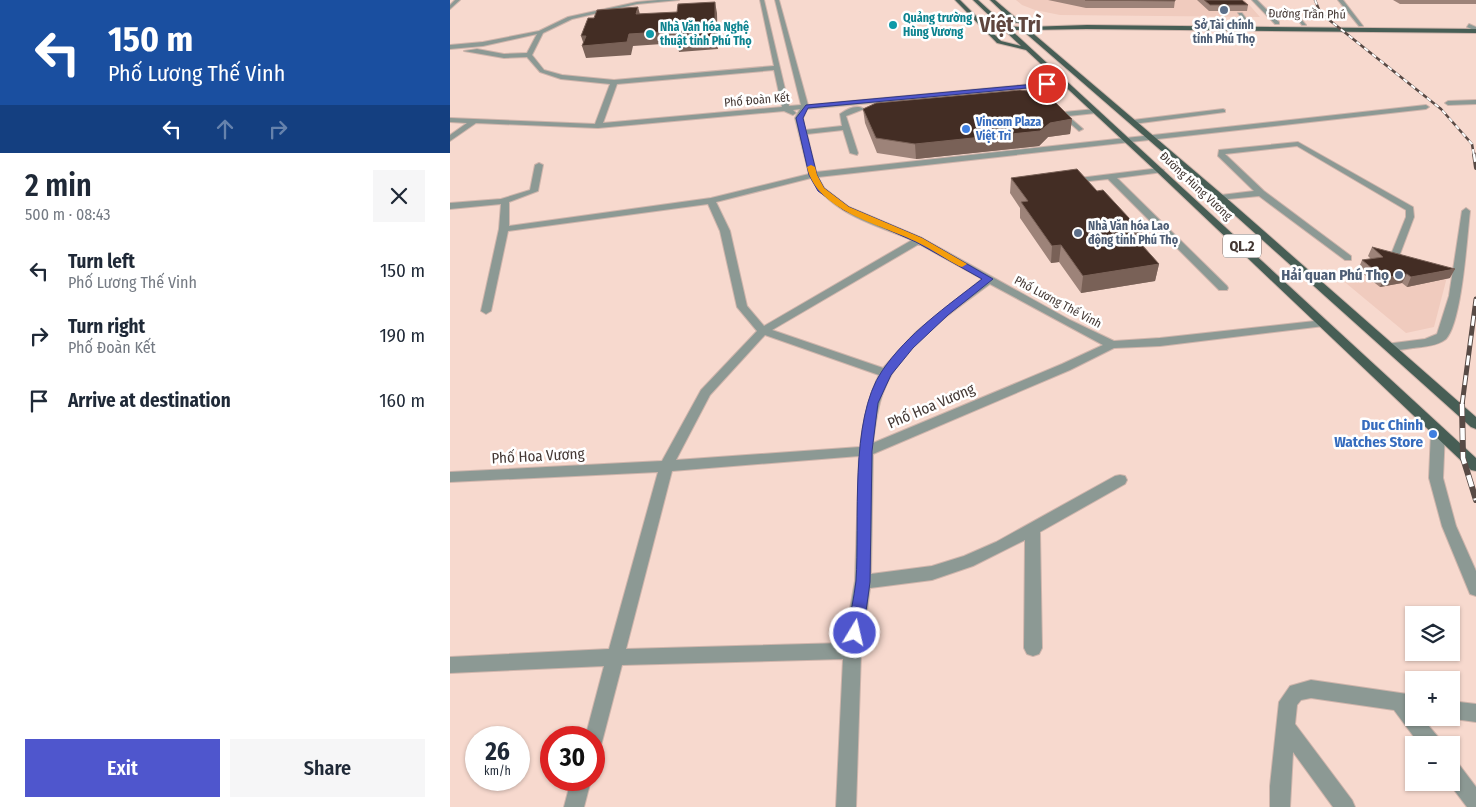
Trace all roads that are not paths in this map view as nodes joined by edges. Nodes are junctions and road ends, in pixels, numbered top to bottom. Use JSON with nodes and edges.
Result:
{"nodes":[{"id":1,"x":458,"y":0,"type":"edge"},
{"id":2,"x":677,"y":0,"type":"edge"},
{"id":3,"x":762,"y":0,"type":"edge"},
{"id":4,"x":777,"y":0,"type":"edge"},
{"id":5,"x":956,"y":0,"type":"edge"},
{"id":6,"x":974,"y":0,"type":"edge"},
{"id":7,"x":992,"y":0,"type":"edge"},
{"id":8,"x":1254,"y":0,"type":"edge"},
{"id":9,"x":1340,"y":0,"type":"edge"},
{"id":10,"x":637,"y":1,"type":"edge"},
{"id":11,"x":450,"y":8,"type":"edge"},
{"id":12,"x":1293,"y":13,"type":"dead end"},
{"id":13,"x":1240,"y":14,"type":"edge"},
{"id":14,"x":1037,"y":21,"type":"dead end"},
{"id":15,"x":1056,"y":21,"type":"dead end"},
{"id":16,"x":998,"y":22,"type":"junction"},
{"id":17,"x":1019,"y":23,"type":"junction"},
{"id":18,"x":1248,"y":23,"type":"junction"},
{"id":19,"x":1277,"y":24,"type":"junction"},
{"id":20,"x":1304,"y":24,"type":"junction"},
{"id":21,"x":1361,"y":24,"type":"junction"},
{"id":22,"x":784,"y":25,"type":"junction"},
{"id":23,"x":768,"y":26,"type":"junction"},
{"id":24,"x":1469,"y":26,"type":"joint"},
{"id":25,"x":1006,"y":29,"type":"junction"},
{"id":26,"x":1476,"y":29,"type":"edge"},
{"id":27,"x":540,"y":32,"type":"junction"},
{"id":28,"x":483,"y":44,"type":"junction"},
{"id":29,"x":450,"y":47,"type":"edge"},
{"id":30,"x":1029,"y":49,"type":"junction"},
{"id":31,"x":477,"y":51,"type":"junction"},
{"id":32,"x":450,"y":53,"type":"edge"},
{"id":33,"x":529,"y":55,"type":"junction"},
{"id":34,"x":777,"y":68,"type":"junction"},
{"id":35,"x":614,"y":82,"type":"junction"},
{"id":36,"x":1065,"y":83,"type":"junction"},
{"id":37,"x":1476,"y":102,"type":"edge"},
{"id":38,"x":1448,"y":103,"type":"dead end"},
{"id":39,"x":806,"y":107,"type":"junction"},
{"id":40,"x":1426,"y":107,"type":"dead end"},
{"id":41,"x":786,"y":109,"type":"junction"},
{"id":42,"x":1096,"y":111,"type":"junction"},
{"id":43,"x":1223,"y":111,"type":"dead end"},
{"id":44,"x":1063,"y":114,"type":"junction"},
{"id":45,"x":799,"y":118,"type":"junction"},
{"id":46,"x":450,"y":120,"type":"edge"},
{"id":47,"x":474,"y":121,"type":"junction"},
{"id":48,"x":1133,"y":122,"type":"junction"},
{"id":49,"x":598,"y":126,"type":"junction"},
{"id":50,"x":846,"y":128,"type":"junction"},
{"id":51,"x":1080,"y":129,"type":"dead end"},
{"id":52,"x":803,"y":132,"type":"junction"},
{"id":53,"x":1150,"y":137,"type":"junction"},
{"id":54,"x":450,"y":139,"type":"edge"},
{"id":55,"x":1127,"y":139,"type":"junction"},
{"id":56,"x":854,"y":153,"type":"dead end"},
{"id":57,"x":540,"y":165,"type":"dead end"},
{"id":58,"x":1160,"y":170,"type":"junction"},
{"id":59,"x":813,"y":175,"type":"junction"},
{"id":60,"x":1110,"y":176,"type":"junction"},
{"id":61,"x":1061,"y":182,"type":"edge"},
{"id":62,"x":1261,"y":193,"type":"junction"},
{"id":63,"x":1221,"y":198,"type":"junction"},
{"id":64,"x":503,"y":201,"type":"junction"},
{"id":65,"x":711,"y":201,"type":"junction"},
{"id":66,"x":450,"y":206,"type":"edge"},
{"id":67,"x":1466,"y":211,"type":"dead end"},
{"id":68,"x":504,"y":229,"type":"junction"},
{"id":69,"x":919,"y":240,"type":"junction"},
{"id":70,"x":1397,"y":252,"type":"edge"},
{"id":71,"x":1348,"y":258,"type":"dead end"},
{"id":72,"x":989,"y":279,"type":"junction"},
{"id":73,"x":1224,"y":288,"type":"dead end"},
{"id":74,"x":486,"y":311,"type":"dead end"},
{"id":75,"x":1324,"y":323,"type":"junction"},
{"id":76,"x":763,"y":331,"type":"junction"},
{"id":77,"x":1112,"y":345,"type":"junction"},
{"id":78,"x":1390,"y":347,"type":"junction"},
{"id":79,"x":886,"y":373,"type":"junction"},
{"id":80,"x":1476,"y":424,"type":"edge"},
{"id":81,"x":1438,"y":430,"type":"junction"},
{"id":82,"x":866,"y":451,"type":"junction"},
{"id":83,"x":666,"y":466,"type":"junction"},
{"id":84,"x":1476,"y":466,"type":"edge"},
{"id":85,"x":450,"y":477,"type":"edge"},
{"id":86,"x":1120,"y":480,"type":"dead end"},
{"id":87,"x":1032,"y":528,"type":"junction"},
{"id":88,"x":863,"y":582,"type":"junction"},
{"id":89,"x":1476,"y":589,"type":"edge"},
{"id":90,"x":1033,"y":648,"type":"dead end"},
{"id":91,"x":852,"y":650,"type":"junction"},
{"id":92,"x":617,"y":656,"type":"junction"},
{"id":93,"x":450,"y":665,"type":"edge"},
{"id":94,"x":1405,"y":703,"type":"edge"},
{"id":95,"x":1460,"y":711,"type":"edge"},
{"id":96,"x":1476,"y":713,"type":"edge"},
{"id":97,"x":597,"y":726,"type":"edge"},
{"id":98,"x":1286,"y":727,"type":"junction"},
{"id":99,"x":1460,"y":782,"type":"edge"},
{"id":100,"x":578,"y":791,"type":"edge"},
{"id":101,"x":1476,"y":803,"type":"edge"},
{"id":102,"x":574,"y":807,"type":"edge"},
{"id":103,"x":846,"y":807,"type":"edge"},
{"id":104,"x":1280,"y":807,"type":"edge"},
{"id":105,"x":1345,"y":807,"type":"edge"}],
"edges":[{"from":1,"to":11,"type":"street"},
{"from":2,"to":10,"type":"street"},
{"from":3,"to":23,"type":"street"},
{"from":4,"to":22,"type":"street"},
{"from":5,"to":30,"type":"main road"},
{"from":6,"to":16,"type":"main road","number":"QL.2"},
{"from":7,"to":17,"type":"main road","name":"Đường Hùng Vương","number":"QL.2"},
{"from":8,"to":19,"type":"street"},
{"from":9,"to":21,"type":"street"},
{"from":10,"to":27,"type":"street"},
{"from":12,"to":20,"type":"street"},
{"from":13,"to":18,"type":"street"},
{"from":14,"to":17,"type":"main road"},
{"from":15,"to":18,"type":"main road","name":"Đường Trần Phú"},
{"from":16,"to":17,"type":"main road"},
{"from":16,"to":25,"type":"main road","number":"QL.2"},
{"from":17,"to":25,"type":"main road"},
{"from":17,"to":26,"type":"main road","name":"Đường Trần Phú"},
{"from":17,"to":48,"type":"main road","name":"Đường Hùng Vương","number":"QL.2"},
{"from":18,"to":19,"type":"main road","name":"Đường Trần Phú"},
{"from":19,"to":20,"type":"main road","name":"Đường Trần Phú"},
{"from":20,"to":21,"type":"main road","name":"Đường Trần Phú"},
{"from":21,"to":24,"type":"main road","name":"Đường Trần Phú"},
{"from":22,"to":23,"type":"street"},
{"from":22,"to":39,"type":"street"},
{"from":23,"to":34,"type":"street"},
{"from":24,"to":26,"type":"street"},
{"from":25,"to":30,"type":"main road","name":"Đường Hùng Vương","number":"QL.2"},
{"from":27,"to":28,"type":"street"},
{"from":27,"to":33,"type":"street"},
{"from":28,"to":29,"type":"street"},
{"from":28,"to":31,"type":"street"},
{"from":30,"to":36,"type":"main road","name":"Đường Hùng Vương","number":"QL.2"},
{"from":31,"to":32,"type":"street"},
{"from":31,"to":33,"type":"street"},
{"from":33,"to":35,"type":"street"},
{"from":34,"to":35,"type":"street"},
{"from":34,"to":41,"type":"street"},
{"from":35,"to":49,"type":"street"},
{"from":36,"to":39,"type":"street","name":"Phố Đoàn Kết"},
{"from":36,"to":42,"type":"main road","name":"Đường Hùng Vương","number":"QL.2"},
{"from":37,"to":38,"type":"street"},
{"from":39,"to":41,"type":"street","name":"Phố Đoàn Kết"},
{"from":39,"to":45,"type":"street"},
{"from":40,"to":53,"type":"street"},
{"from":41,"to":45,"type":"street"},
{"from":41,"to":49,"type":"street","name":"Phố Đoàn Kết"},
{"from":42,"to":44,"type":"street"},
{"from":42,"to":55,"type":"main road","name":"Đường Hùng Vương","number":"QL.2"},
{"from":43,"to":48,"type":"street"},
{"from":44,"to":50,"type":"street"},
{"from":44,"to":51,"type":"street"},
{"from":45,"to":52,"type":"street","name":"Phố Lương Thế Vinh"},
{"from":46,"to":47,"type":"street","name":"Phố Đoàn Kết"},
{"from":47,"to":49,"type":"street","name":"Phố Đoàn Kết"},
{"from":47,"to":54,"type":"street"},
{"from":48,"to":53,"type":"main road","name":"Đường Hùng Vương","number":"QL.2"},
{"from":50,"to":52,"type":"street"},
{"from":50,"to":56,"type":"street"},
{"from":52,"to":59,"type":"street","name":"Phố Lương Thế Vinh"},
{"from":53,"to":55,"type":"street"},
{"from":53,"to":63,"type":"main road","name":"Đường Hùng Vương","number":"QL.2"},
{"from":55,"to":58,"type":"main road","name":"Đường Hùng Vương","number":"QL.2"},
{"from":55,"to":59,"type":"street"},
{"from":57,"to":64,"type":"street"},
{"from":58,"to":60,"type":"street"},
{"from":58,"to":75,"type":"main road","name":"Đường Hùng Vương","number":"QL.2"},
{"from":59,"to":65,"type":"street"},
{"from":59,"to":69,"type":"street","name":"Phố Lương Thế Vinh"},
{"from":60,"to":61,"type":"street"},
{"from":60,"to":73,"type":"street"},
{"from":62,"to":63,"type":"street"},
{"from":62,"to":70,"type":"street"},
{"from":62,"to":71,"type":"street"},
{"from":63,"to":78,"type":"main road","name":"Đường Hùng Vương","number":"QL.2"},
{"from":64,"to":66,"type":"street"},
{"from":64,"to":68,"type":"street"},
{"from":65,"to":68,"type":"street"},
{"from":65,"to":76,"type":"street"},
{"from":67,"to":78,"type":"street"},
{"from":68,"to":74,"type":"street"},
{"from":69,"to":72,"type":"street","name":"Phố Lương Thế Vinh"},
{"from":69,"to":76,"type":"street"},
{"from":72,"to":77,"type":"street","name":"Phố Lương Thế Vinh"},
{"from":72,"to":79,"type":"street"},
{"from":75,"to":77,"type":"street","name":"Phố Hoa Vương"},
{"from":75,"to":81,"type":"main road","name":"Đường Hùng Vương","number":"QL.2"},
{"from":76,"to":79,"type":"street"},
{"from":76,"to":83,"type":"street"},
{"from":77,"to":82,"type":"street","name":"Phố Hoa Vương"},
{"from":78,"to":80,"type":"main road","name":"Đường Hùng Vương","number":"QL.2"},
{"from":79,"to":82,"type":"street"},
{"from":81,"to":84,"type":"main road","name":"Đường Hùng Vương","number":"QL.2"},
{"from":81,"to":89,"type":"street"},
{"from":82,"to":83,"type":"street","name":"Phố Hoa Vương"},
{"from":82,"to":88,"type":"street"},
{"from":83,"to":85,"type":"street","name":"Phố Hoa Vương"},
{"from":83,"to":92,"type":"street"},
{"from":86,"to":87,"type":"street"},
{"from":87,"to":88,"type":"street"},
{"from":87,"to":90,"type":"street"},
{"from":88,"to":91,"type":"street"},
{"from":91,"to":92,"type":"street"},
{"from":91,"to":103,"type":"street"},
{"from":92,"to":93,"type":"street"},
{"from":92,"to":97,"type":"street"},
{"from":94,"to":98,"type":"street"},
{"from":95,"to":96,"type":"street"},
{"from":98,"to":104,"type":"street"},
{"from":98,"to":105,"type":"street"},
{"from":99,"to":101,"type":"street"},
{"from":100,"to":102,"type":"street"}]}
